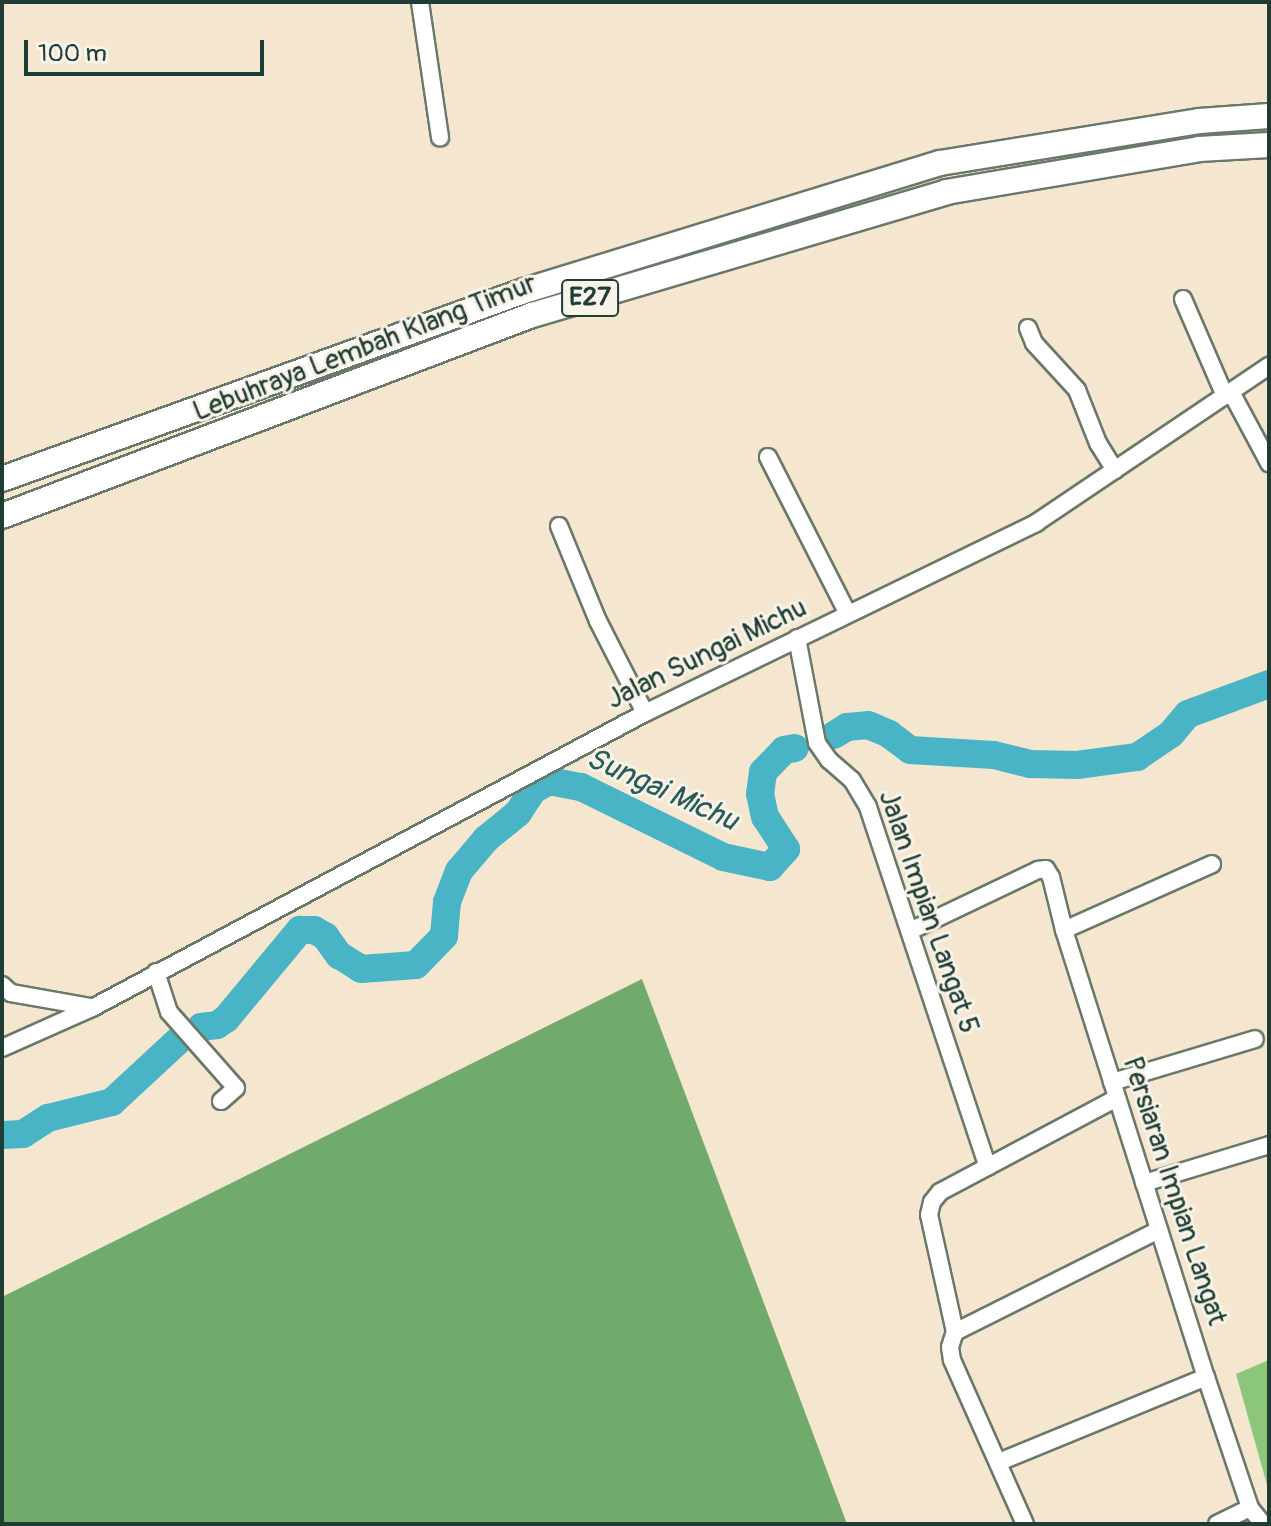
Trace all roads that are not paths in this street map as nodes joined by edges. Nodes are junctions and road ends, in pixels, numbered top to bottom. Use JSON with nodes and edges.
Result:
{"nodes":[{"id":1,"x":420,"y":2,"type":"edge"},
{"id":2,"x":1269,"y":116,"type":"edge"},
{"id":3,"x":440,"y":138,"type":"dead end"},
{"id":4,"x":1269,"y":145,"type":"edge"},
{"id":5,"x":1183,"y":299,"type":"dead end"},
{"id":6,"x":1028,"y":328,"type":"dead end"},
{"id":7,"x":1269,"y":366,"type":"edge"},
{"id":8,"x":1228,"y":394,"type":"junction"},
{"id":9,"x":768,"y":457,"type":"dead end"},
{"id":10,"x":1269,"y":463,"type":"edge"},
{"id":11,"x":1115,"y":470,"type":"junction"},
{"id":12,"x":2,"y":479,"type":"edge"},
{"id":13,"x":2,"y":516,"type":"edge"},
{"id":14,"x":559,"y":526,"type":"dead end"},
{"id":15,"x":848,"y":614,"type":"junction"},
{"id":16,"x":797,"y":638,"type":"junction"},
{"id":17,"x":645,"y":713,"type":"junction"},
{"id":18,"x":1212,"y":864,"type":"dead end"},
{"id":19,"x":1064,"y":930,"type":"junction"},
{"id":20,"x":910,"y":931,"type":"junction"},
{"id":21,"x":156,"y":972,"type":"junction"},
{"id":22,"x":2,"y":985,"type":"edge"},
{"id":23,"x":92,"y":1008,"type":"junction"},
{"id":24,"x":1255,"y":1039,"type":"dead end"},
{"id":25,"x":2,"y":1048,"type":"edge"},
{"id":26,"x":1114,"y":1090,"type":"junction"},
{"id":27,"x":221,"y":1101,"type":"dead end"},
{"id":28,"x":1269,"y":1145,"type":"edge"},
{"id":29,"x":988,"y":1167,"type":"junction"},
{"id":30,"x":1144,"y":1183,"type":"junction"},
{"id":31,"x":1159,"y":1230,"type":"junction"},
{"id":32,"x":955,"y":1332,"type":"junction"},
{"id":33,"x":1206,"y":1377,"type":"junction"},
{"id":34,"x":999,"y":1462,"type":"junction"},
{"id":35,"x":1250,"y":1508,"type":"junction"},
{"id":36,"x":1025,"y":1524,"type":"edge"},
{"id":37,"x":1217,"y":1524,"type":"edge"},
{"id":38,"x":1263,"y":1524,"type":"edge"}],
"edges":[{"from":1,"to":3,"type":"street"},
{"from":2,"to":12,"type":"highway","name":"Lebuhraya Lembah Klang Timur","number":"E27"},
{"from":4,"to":13,"type":"highway","name":"Lebuhraya Lembah Klang Timur","number":"E27"},
{"from":5,"to":8,"type":"street"},
{"from":6,"to":11,"type":"street"},
{"from":7,"to":8,"type":"street","name":"Jalan Sungai Michu"},
{"from":8,"to":10,"type":"street"},
{"from":8,"to":11,"type":"street","name":"Jalan Sungai Michu"},
{"from":9,"to":15,"type":"street"},
{"from":11,"to":15,"type":"street","name":"Jalan Sungai Michu"},
{"from":14,"to":17,"type":"street"},
{"from":15,"to":16,"type":"street","name":"Jalan Sungai Michu"},
{"from":16,"to":17,"type":"street","name":"Jalan Sungai Michu"},
{"from":16,"to":20,"type":"street","name":"Jalan Impian Langat 5"},
{"from":17,"to":21,"type":"street","name":"Jalan Sungai Michu"},
{"from":18,"to":19,"type":"street"},
{"from":19,"to":20,"type":"street","name":"Persiaran Impian Langat"},
{"from":19,"to":26,"type":"street","name":"Persiaran Impian Langat"},
{"from":20,"to":29,"type":"street","name":"Jalan Impian Langat 5"},
{"from":21,"to":23,"type":"street","name":"Jalan Sungai Michu"},
{"from":21,"to":27,"type":"street"},
{"from":22,"to":23,"type":"street"},
{"from":23,"to":25,"type":"street","name":"Jalan Sungai Michu"},
{"from":24,"to":26,"type":"street"},
{"from":26,"to":29,"type":"street"},
{"from":26,"to":30,"type":"street","name":"Persiaran Impian Langat"},
{"from":28,"to":30,"type":"street"},
{"from":29,"to":32,"type":"street"},
{"from":30,"to":31,"type":"street","name":"Persiaran Impian Langat"},
{"from":31,"to":32,"type":"street"},
{"from":31,"to":33,"type":"street","name":"Persiaran Impian Langat"},
{"from":32,"to":34,"type":"street"},
{"from":33,"to":34,"type":"street"},
{"from":33,"to":35,"type":"street","name":"Persiaran Impian Langat"},
{"from":34,"to":36,"type":"street"},
{"from":35,"to":37,"type":"street"},
{"from":35,"to":38,"type":"street","name":"Persiaran Impian Langat"}]}
